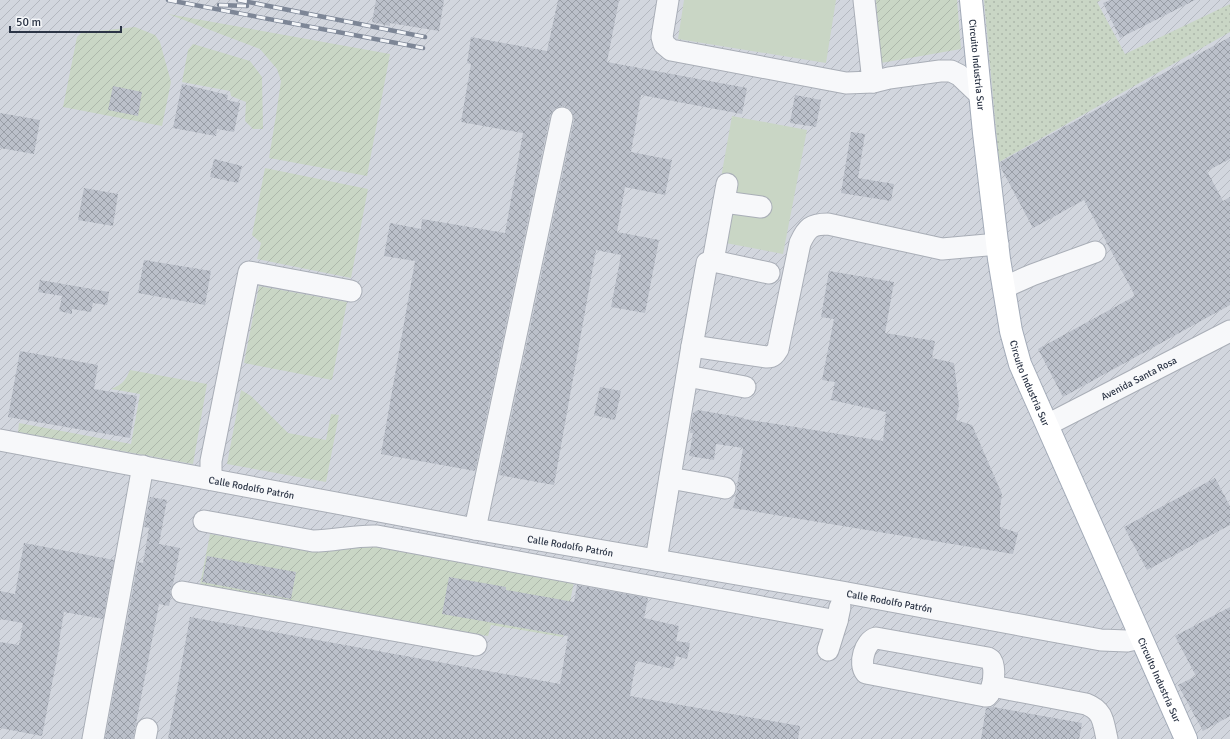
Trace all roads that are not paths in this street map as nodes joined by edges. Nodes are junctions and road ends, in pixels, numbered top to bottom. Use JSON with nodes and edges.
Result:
{"nodes":[{"id":1,"x":668,"y":0,"type":"edge"},
{"id":2,"x":864,"y":0,"type":"edge"},
{"id":3,"x":971,"y":0,"type":"edge"},
{"id":4,"x":873,"y":82,"type":"junction"},
{"id":5,"x":980,"y":95,"type":"junction"},
{"id":6,"x":562,"y":118,"type":"dead end"},
{"id":7,"x":761,"y":207,"type":"dead end"},
{"id":8,"x":998,"y":244,"type":"junction"},
{"id":9,"x":1095,"y":252,"type":"dead end"},
{"id":10,"x":713,"y":261,"type":"junction"},
{"id":11,"x":769,"y":273,"type":"dead end"},
{"id":12,"x":1004,"y":286,"type":"junction"},
{"id":13,"x":351,"y":291,"type":"dead end"},
{"id":14,"x":1230,"y":331,"type":"edge"},
{"id":15,"x":692,"y":346,"type":"junction"},
{"id":16,"x":687,"y":376,"type":"junction"},
{"id":17,"x":745,"y":387,"type":"dead end"},
{"id":18,"x":1047,"y":425,"type":"junction"},
{"id":19,"x":0,"y":440,"type":"edge"},
{"id":20,"x":143,"y":466,"type":"junction"},
{"id":21,"x":670,"y":478,"type":"junction"},
{"id":22,"x":211,"y":479,"type":"junction"},
{"id":23,"x":725,"y":488,"type":"dead end"},
{"id":24,"x":204,"y":521,"type":"dead end"},
{"id":25,"x":475,"y":529,"type":"junction"},
{"id":26,"x":656,"y":560,"type":"junction"},
{"id":27,"x":182,"y":592,"type":"dead end"},
{"id":28,"x":842,"y":592,"type":"junction"},
{"id":29,"x":837,"y":621,"type":"junction"},
{"id":30,"x":1141,"y":638,"type":"junction"},
{"id":31,"x":476,"y":645,"type":"dead end"},
{"id":32,"x":828,"y":650,"type":"dead end"},
{"id":33,"x":992,"y":686,"type":"junction"},
{"id":34,"x":93,"y":739,"type":"edge"},
{"id":35,"x":1107,"y":739,"type":"edge"},
{"id":36,"x":1186,"y":739,"type":"edge"}],
"edges":[{"from":1,"to":4,"type":"street"},
{"from":2,"to":4,"type":"street"},
{"from":3,"to":5,"type":"main road","name":"Circuito Industria Sur"},
{"from":4,"to":5,"type":"street"},
{"from":5,"to":8,"type":"main road","name":"Circuito Industria Sur"},
{"from":6,"to":25,"type":"street"},
{"from":7,"to":10,"type":"street"},
{"from":8,"to":12,"type":"main road","name":"Circuito Industria Sur"},
{"from":8,"to":15,"type":"street"},
{"from":9,"to":12,"type":"street"},
{"from":10,"to":11,"type":"street"},
{"from":10,"to":15,"type":"street"},
{"from":12,"to":18,"type":"main road","name":"Circuito Industria Sur"},
{"from":13,"to":22,"type":"street"},
{"from":14,"to":18,"type":"street","name":"Avenida Santa Rosa"},
{"from":15,"to":16,"type":"street"},
{"from":16,"to":17,"type":"street"},
{"from":16,"to":21,"type":"street"},
{"from":18,"to":30,"type":"main road","name":"Circuito Industria Sur"},
{"from":19,"to":20,"type":"street","name":"Calle Rodolfo Patrón"},
{"from":20,"to":22,"type":"street","name":"Calle Rodolfo Patrón"},
{"from":20,"to":34,"type":"street"},
{"from":21,"to":23,"type":"street"},
{"from":21,"to":26,"type":"street"},
{"from":22,"to":25,"type":"street","name":"Calle Rodolfo Patrón"},
{"from":24,"to":29,"type":"street"},
{"from":25,"to":26,"type":"street","name":"Calle Rodolfo Patrón"},
{"from":26,"to":28,"type":"street","name":"Calle Rodolfo Patrón"},
{"from":27,"to":31,"type":"street"},
{"from":28,"to":29,"type":"street"},
{"from":28,"to":30,"type":"street","name":"Calle Rodolfo Patrón"},
{"from":29,"to":32,"type":"street"},
{"from":30,"to":36,"type":"main road","name":"Circuito Industria Sur"},
{"from":33,"to":33,"type":"street"},
{"from":33,"to":35,"type":"street"}]}
